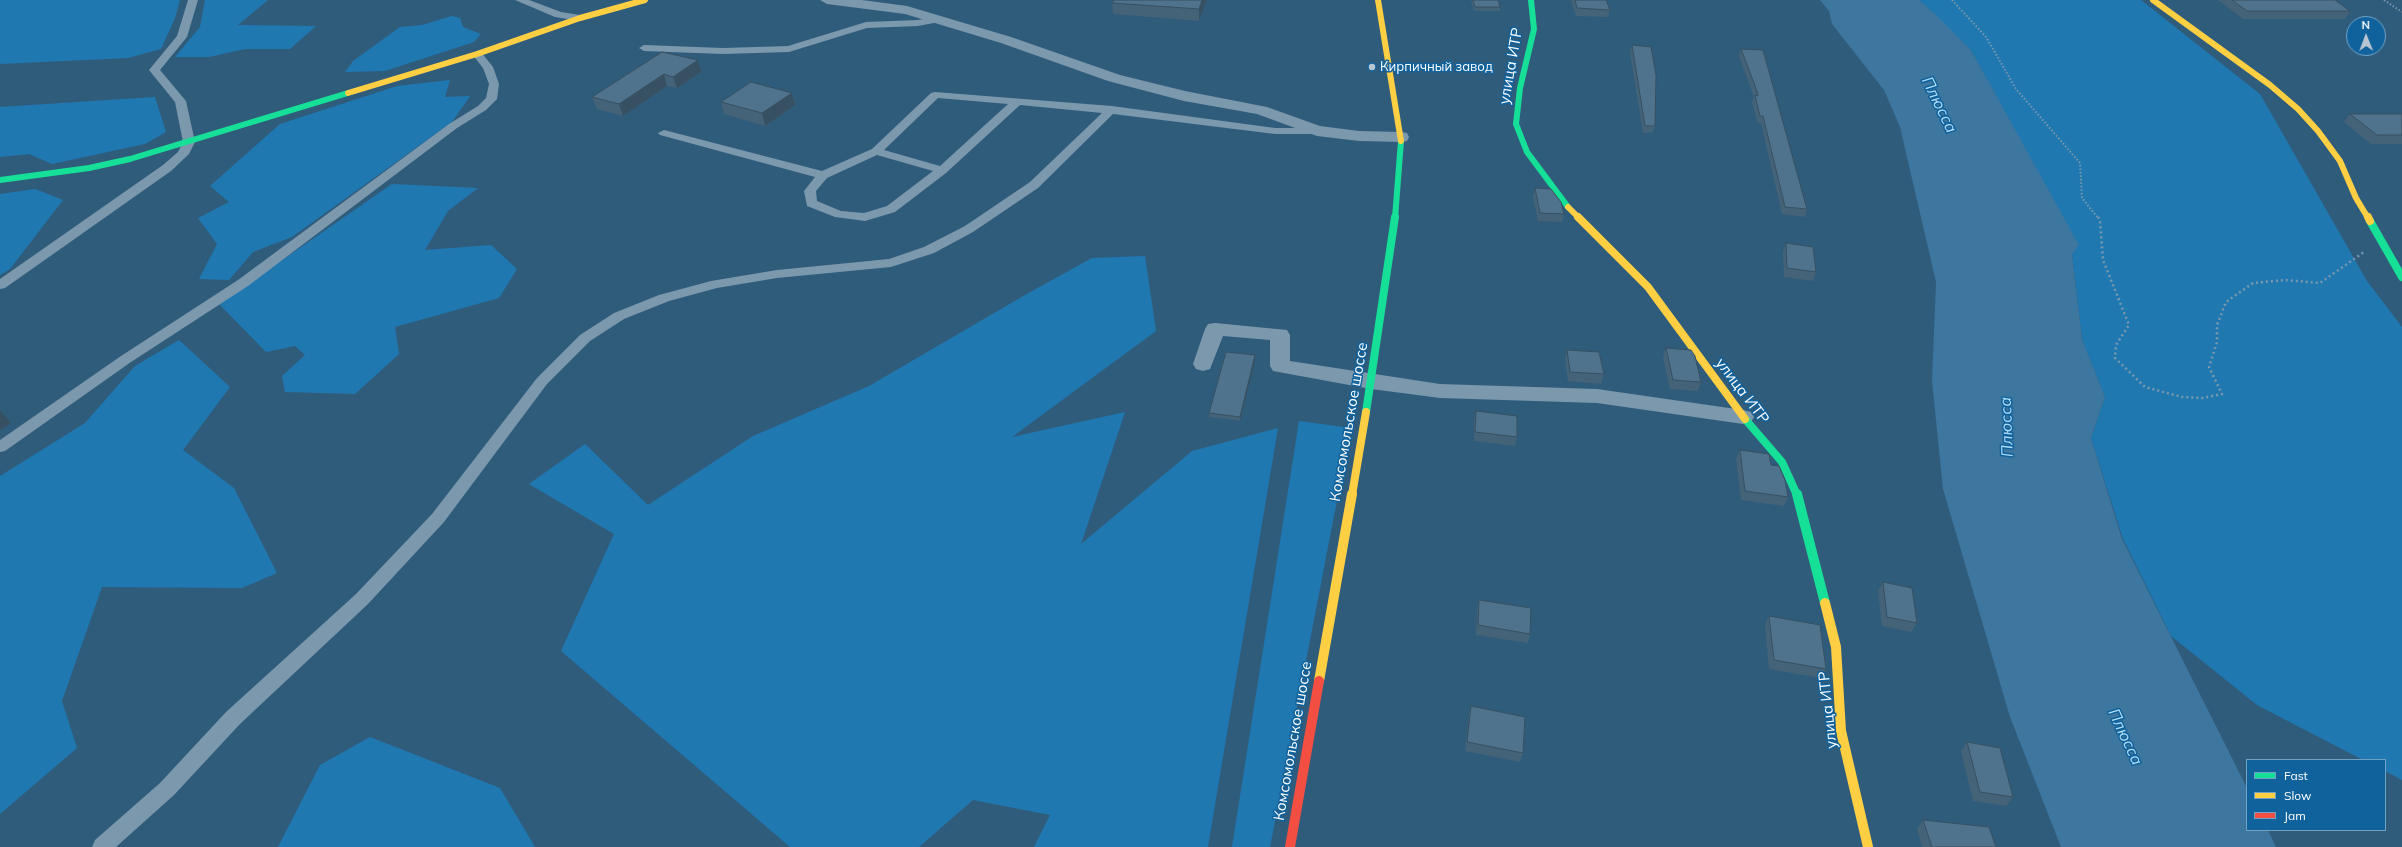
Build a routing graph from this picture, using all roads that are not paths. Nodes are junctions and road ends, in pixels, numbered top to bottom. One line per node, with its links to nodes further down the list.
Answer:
1 (193, 0): 17 (lane)
2 (520, 0): 8 (lane)
3 (645, 0): 8 (street)
4 (827, 0): 9 (street)
5 (1378, 0): 16 (street, Комсомольское шоссе)
6 (1531, 0): 26 (street, улица ИТР)
7 (2152, 0): 22 (street)
8 (580, 18): 11 (street)
9 (935, 20): 10 (lane); 14 (street)
10 (644, 48)
11 (477, 54): 17 (street); 27 (lane)
12 (1017, 101): 13 (lane); 18 (lane); 19 (lane)
13 (1112, 109): 14 (lane); 28 (lane)
14 (1317, 131): 16 (street)
15 (664, 133): 20 (lane)
16 (1401, 137): 25 (street, Комсомольское шоссе)
17 (189, 142): 21 (street); 23 (lane)
18 (876, 151): 19 (lane); 20 (lane)
19 (942, 170): 20 (lane)
20 (823, 175)
21 (0, 180)
22 (2402, 277)
23 (0, 285)
24 (1203, 364): 25 (street)
25 (1371, 382): 26 (street); 29 (street, Комсомольское шоссе)
26 (1743, 417): 30 (street, улица ИТР)
27 (0, 447)
28 (102, 847)
29 (1290, 847)
30 (1868, 847)

